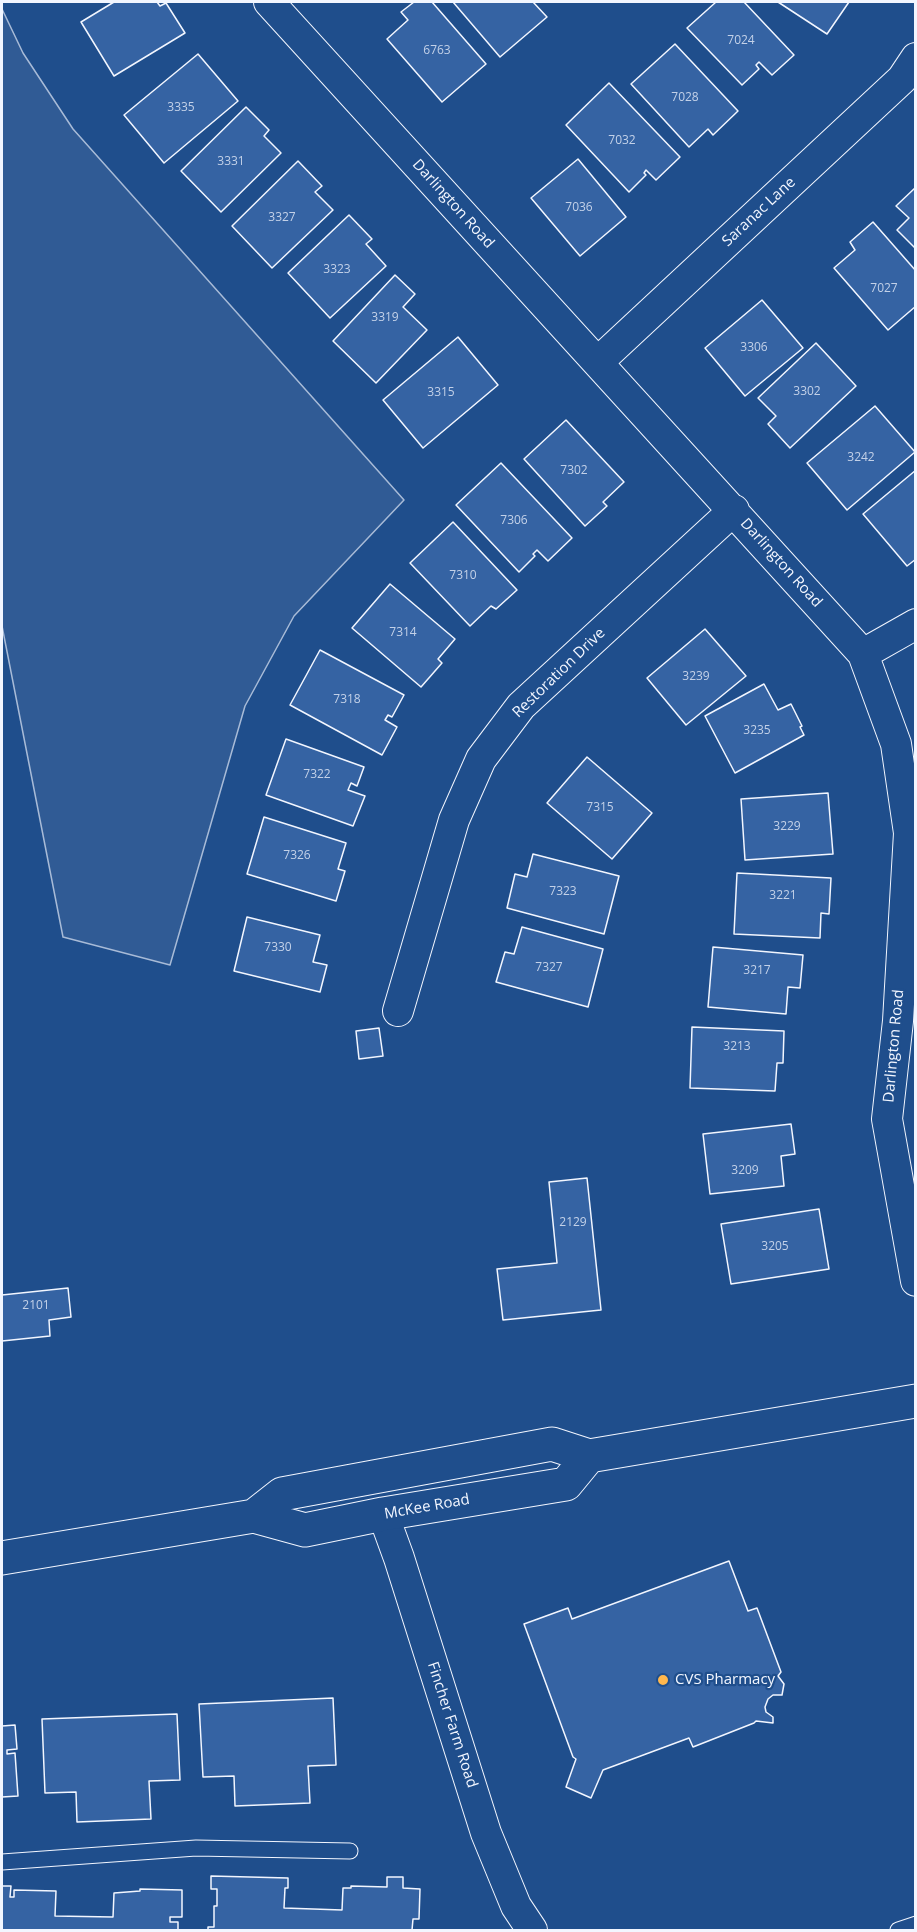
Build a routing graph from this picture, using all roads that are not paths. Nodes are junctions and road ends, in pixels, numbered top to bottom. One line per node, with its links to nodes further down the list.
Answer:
1 (272, 3): 3 (street, Darlington Road)
2 (915, 58): 3 (street, Saranac Lane)
3 (598, 362): 4 (street, Darlington Road)
4 (734, 510): 6 (street, Darlington Road); 7 (street, Restoration Drive)
5 (915, 624): 6 (street)
6 (863, 654): 8 (street, Darlington Road)
7 (398, 1011)
8 (907, 1021): 9 (street, Darlington Road)
9 (915, 1281)
10 (915, 1401): 11 (street, McKee Road)
11 (589, 1456): 12 (street, McKee Road); 13 (street, McKee Road)
12 (383, 1514): 13 (street, McKee Road); 18 (street, Fincher Farm Road)
13 (254, 1516): 14 (street, McKee Road)
14 (2, 1558)
15 (350, 1851): 16 (lane)
16 (2, 1862)
17 (915, 1924): 19 (lane)
18 (532, 1930)
19 (898, 1930)

